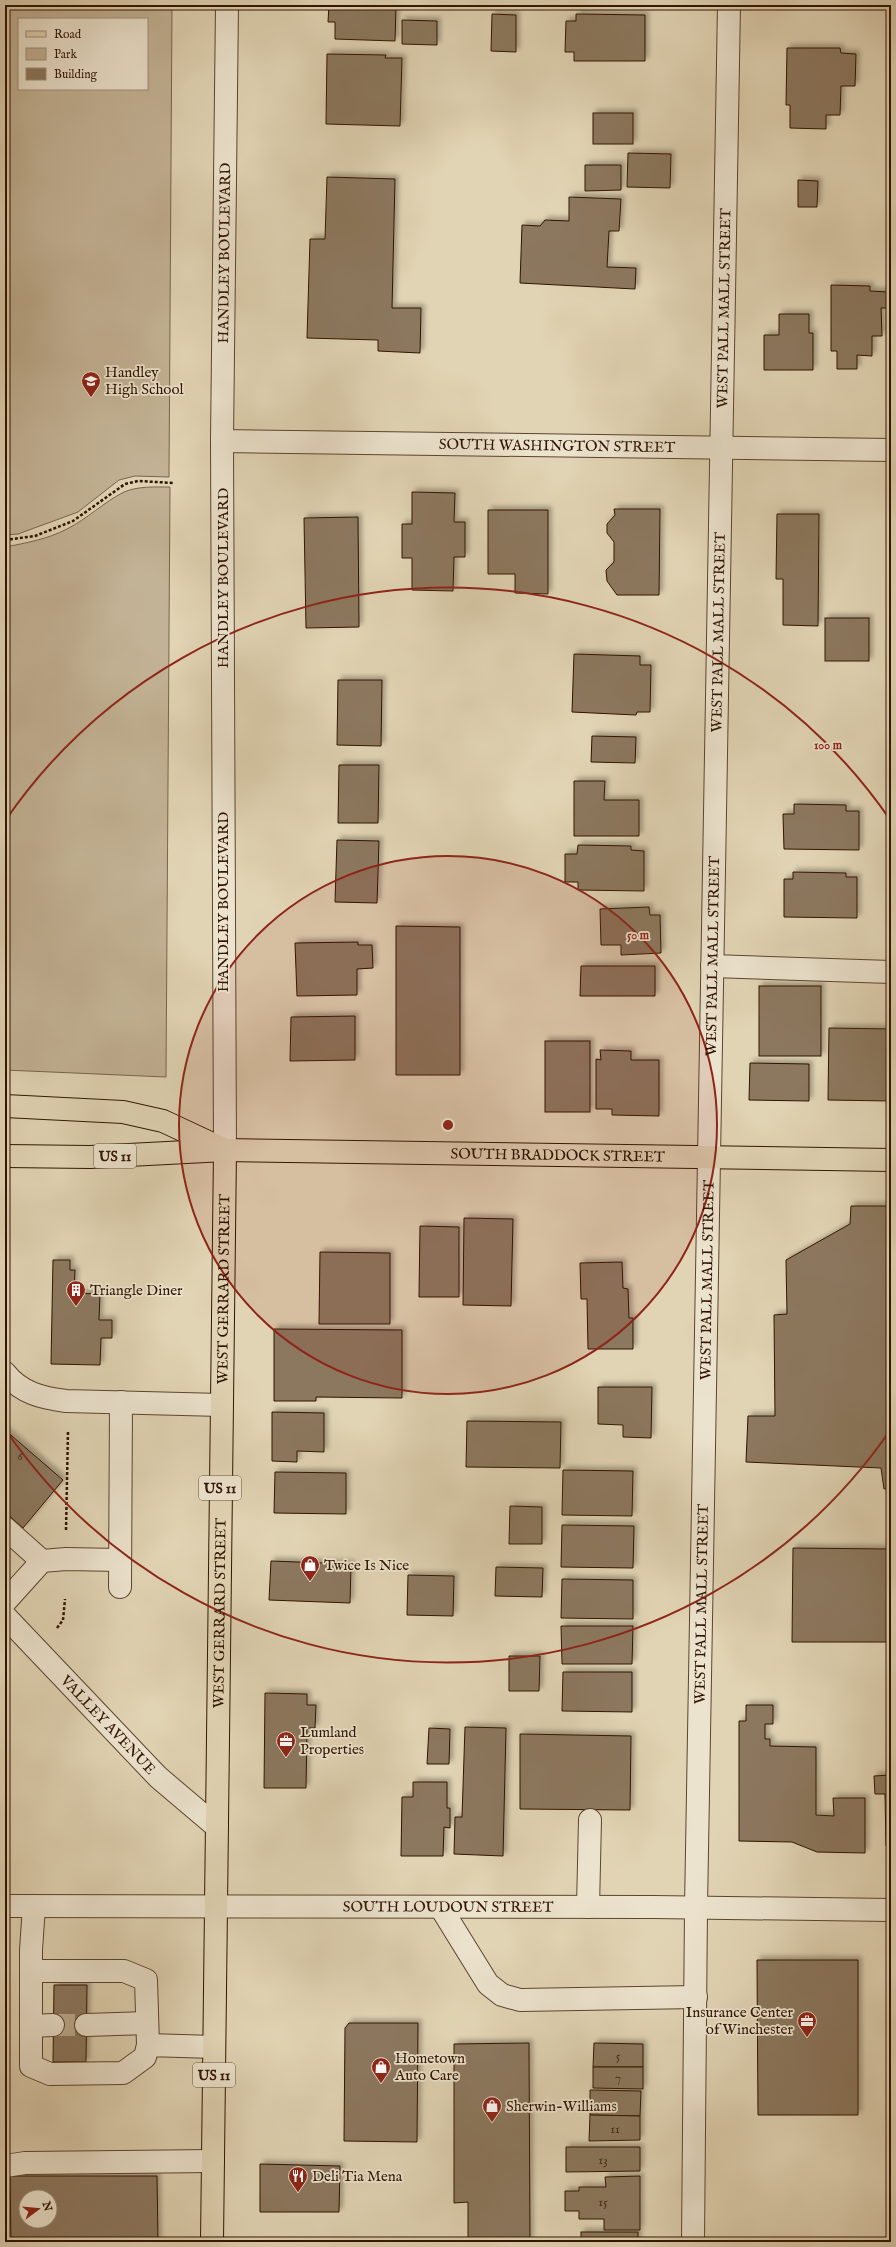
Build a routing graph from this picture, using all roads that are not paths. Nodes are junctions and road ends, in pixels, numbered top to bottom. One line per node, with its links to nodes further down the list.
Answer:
1 (227, 5): 3 (street, HANDLEY BOULEVARD)
2 (729, 5): 4 (street, WEST PALL MALL STREET)
3 (222, 441): 4 (street, SOUTH WASHINGTON STREET); 9 (street, HANDLEY BOULEVARD)
4 (721, 448): 5 (street, SOUTH WASHINGTON STREET); 6 (street, WEST PALL MALL STREET)
5 (891, 450)
6 (712, 966): 7 (street); 11 (street, WEST PALL MALL STREET)
7 (891, 972)
8 (5, 1106): 9 (main road, SOUTH BRADDOCK STREET)
9 (224, 1150): 10 (main road, SOUTH BRADDOCK STREET / US 11); 11 (main road, SOUTH BRADDOCK STREET); 15 (main road, WEST GERRARD STREET / US 11)
10 (5, 1156)
11 (709, 1158): 12 (main road, SOUTH BRADDOCK STREET); 29 (street, WEST PALL MALL STREET)
12 (891, 1160)
13 (5, 1373): 14 (street)
14 (121, 1402): 15 (street); 17 (street)
15 (221, 1405): 23 (main road, WEST GERRARD STREET / US 11)
16 (5, 1528): 18 (street)
17 (120, 1560): 18 (street); 19 (street)
18 (42, 1561): 20 (street)
19 (120, 1587)
20 (5, 1602)
21 (5, 1616): 23 (street, VALLEY AVENUE)
22 (590, 1820): 26 (street)
23 (217, 1827): 27 (main road, WEST GERRARD STREET / US 11)
24 (5, 1906): 25 (street, SOUTH LOUDOUN STREET)
25 (34, 1906): 27 (street, SOUTH LOUDOUN STREET); 31 (street)
26 (588, 1907): 28 (street, SOUTH LOUDOUN STREET); 29 (street, SOUTH LOUDOUN STREET)
27 (216, 1908): 28 (street, SOUTH LOUDOUN STREET); 38 (main road, US 11)
28 (440, 1908): 32 (street)
29 (696, 1908): 30 (street, SOUTH LOUDOUN STREET); 32 (street, WEST PALL MALL STREET)
30 (891, 1910)
31 (31, 1971): 33 (street); 36 (street)
32 (696, 1997): 42 (street, WEST PALL MALL STREET)
33 (147, 2023): 35 (street); 37 (street)
34 (53, 2025): 36 (street)
35 (86, 2025)
36 (31, 2026): 37 (street)
37 (148, 2045): 38 (street)
38 (214, 2047): 39 (main road, US 11)
39 (213, 2160): 40 (street); 41 (main road, US 11)
40 (5, 2166)
41 (212, 2242)
42 (693, 2242)

